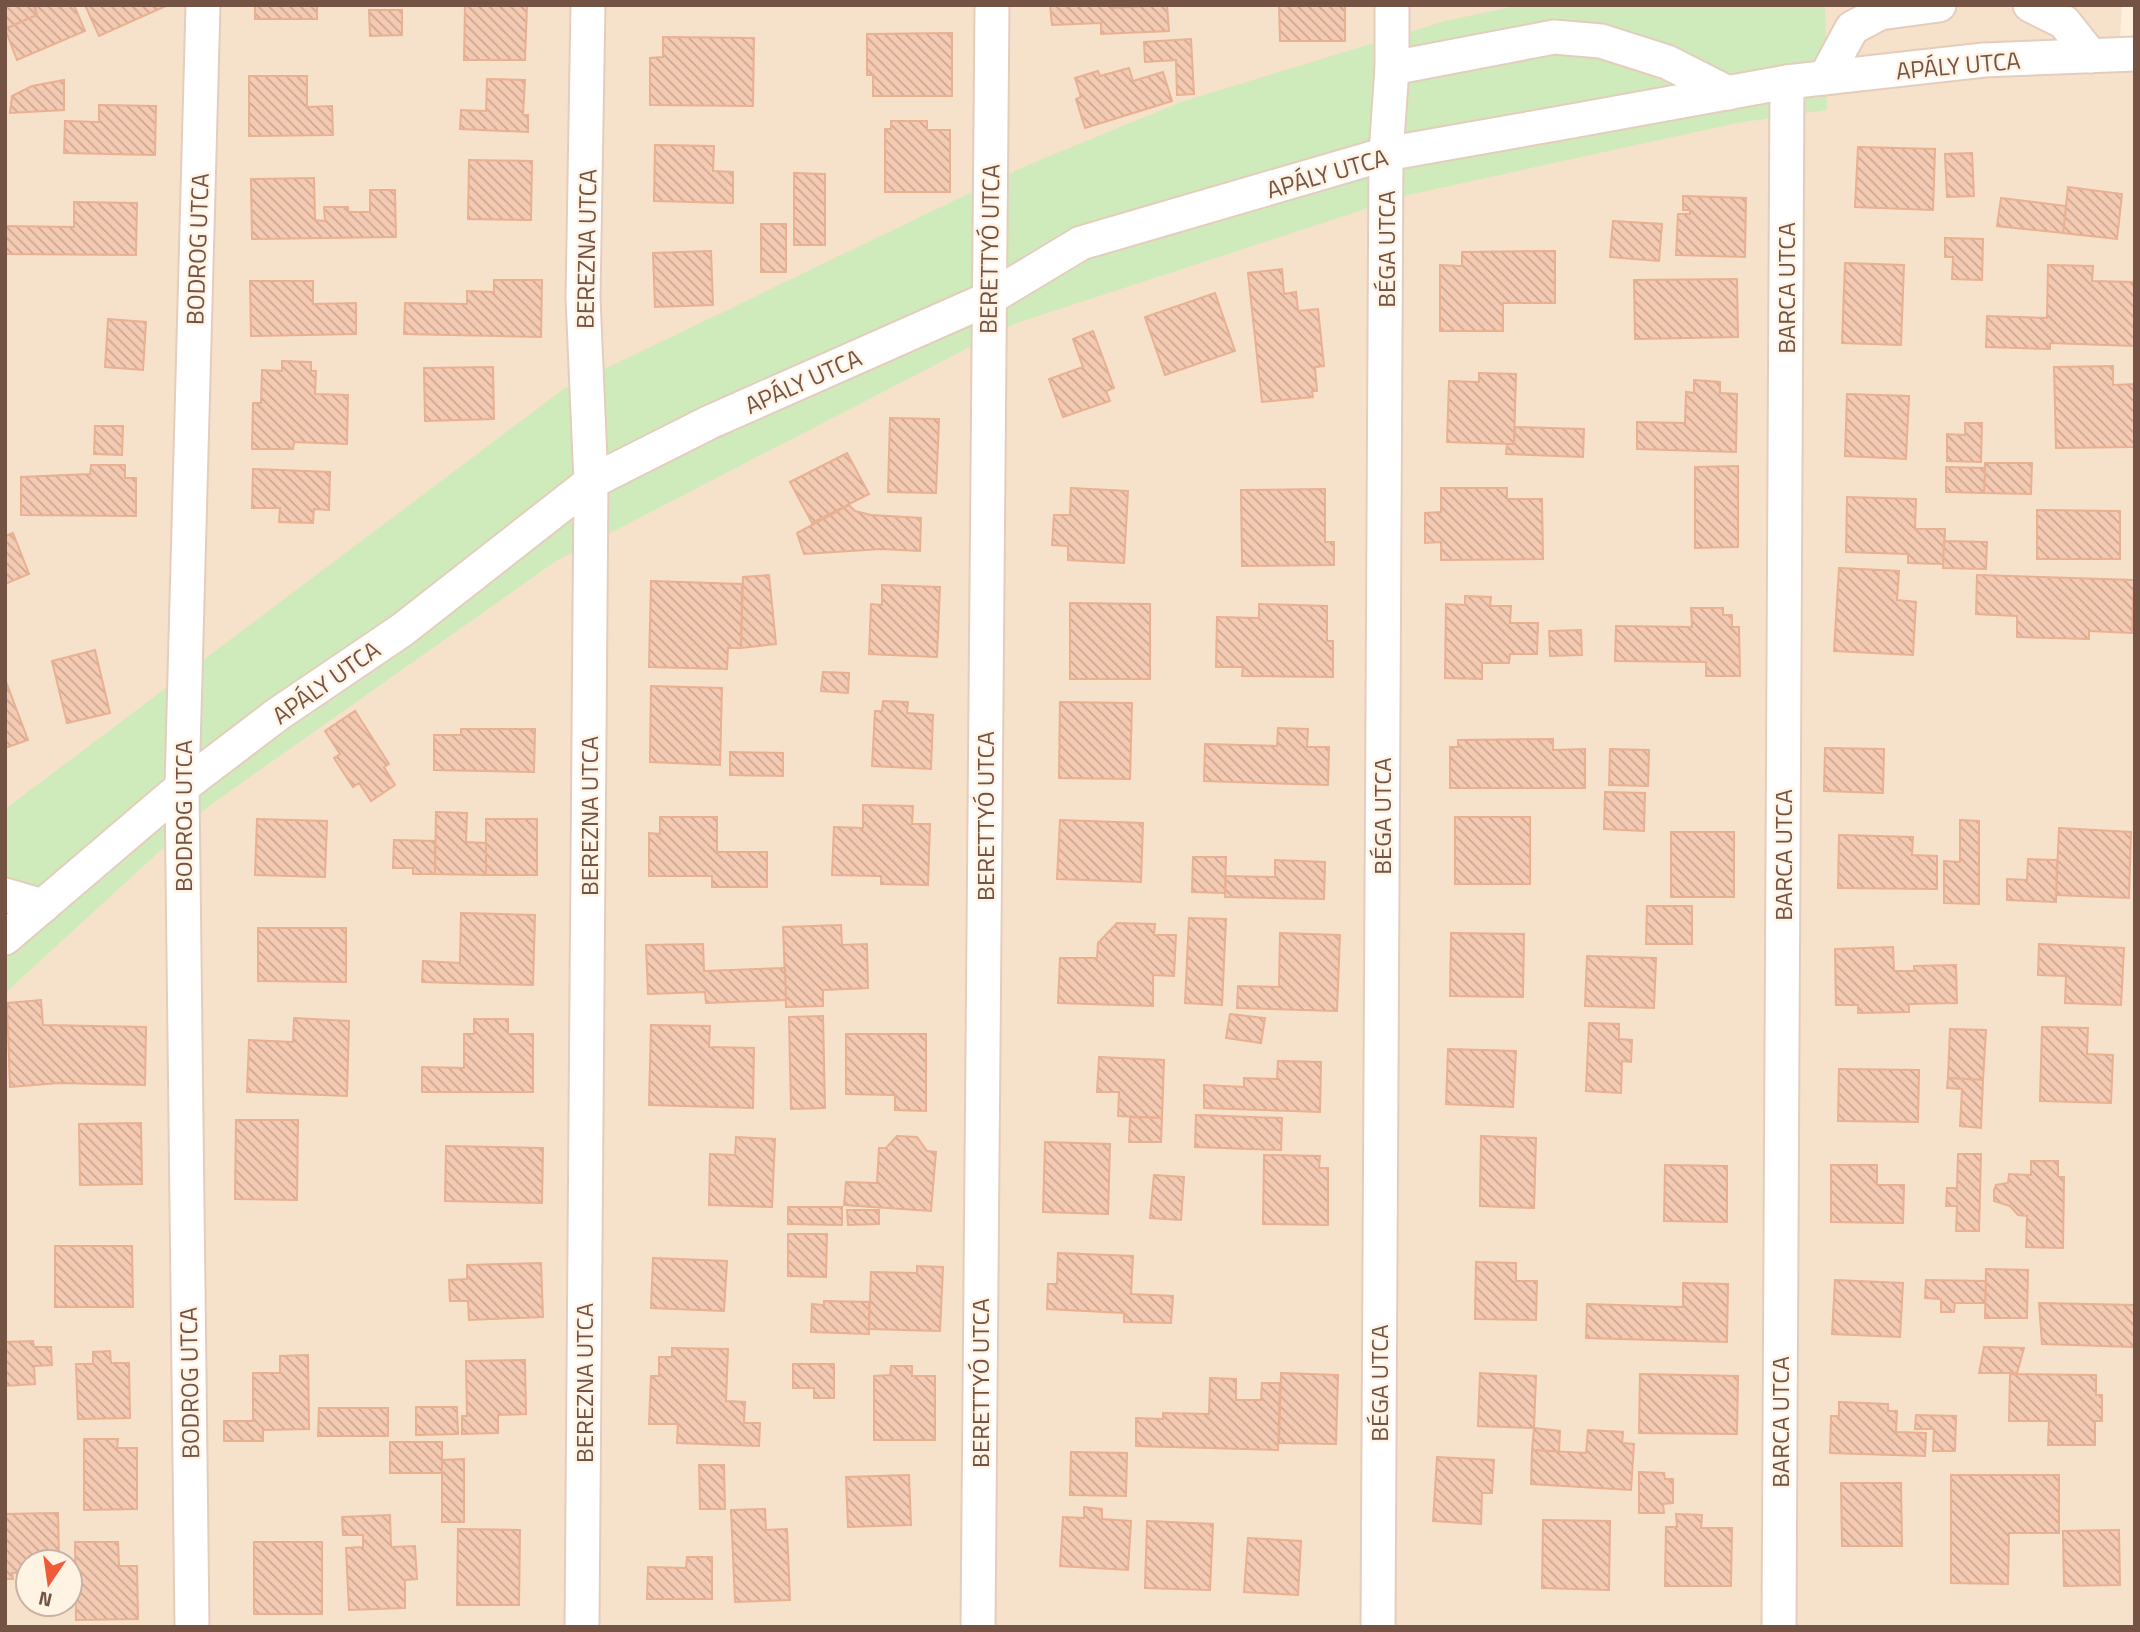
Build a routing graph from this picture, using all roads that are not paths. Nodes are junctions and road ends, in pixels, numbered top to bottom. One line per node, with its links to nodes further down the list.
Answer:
1 (204, 5): 16 (street, BODROG UTCA)
2 (588, 5): 15 (street, BEREZNA UTCA)
3 (992, 5): 14 (street, BERETTYÓ UTCA)
4 (1392, 5): 9 (street, BÉGA UTCA)
5 (1939, 5): 10 (street)
6 (2030, 5): 8 (street)
7 (2135, 54): 8 (street, APÁLY UTCA)
8 (2091, 56): 10 (street, APÁLY UTCA)
9 (1392, 68): 12 (street); 13 (street, BÉGA UTCA)
10 (1825, 78): 11 (street, APÁLY UTCA)
11 (1787, 82): 12 (street, APÁLY UTCA); 24 (street, BARCA UTCA)
12 (1728, 93): 13 (street, APÁLY UTCA)
13 (1386, 155): 14 (street, APÁLY UTCA); 23 (street, BÉGA UTCA)
14 (989, 299): 15 (street, APÁLY UTCA); 22 (street, BERETTYÓ UTCA)
15 (591, 482): 16 (street, APÁLY UTCA); 21 (street, BEREZNA UTCA)
16 (182, 787): 18 (street, APÁLY UTCA); 20 (street, BODROG UTCA)
17 (5, 895): 18 (street)
18 (43, 906): 19 (street, APÁLY UTCA)
19 (5, 937)
20 (191, 1627)
21 (582, 1627)
22 (978, 1627)
23 (1378, 1627)
24 (1779, 1627)

